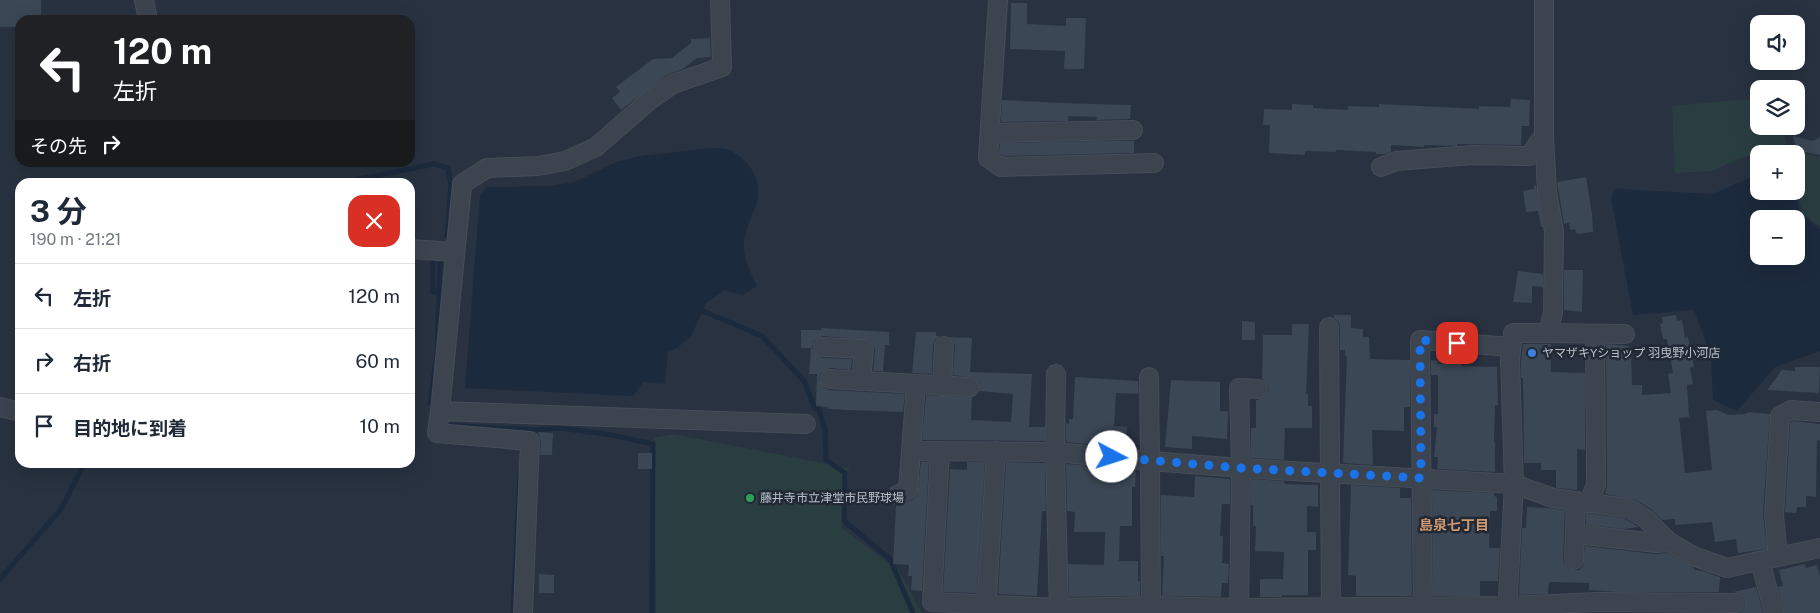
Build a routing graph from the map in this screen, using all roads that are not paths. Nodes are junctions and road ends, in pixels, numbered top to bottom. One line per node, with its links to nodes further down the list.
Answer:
1 (144, 0): 5 (street)
2 (720, 0): 12 (street)
3 (998, 0): 7 (street)
4 (1544, 0): 8 (street)
5 (147, 15)
6 (1133, 130): 7 (street)
7 (990, 133): 9 (street)
8 (1544, 135): 10 (street); 14 (street)
9 (1154, 163)
10 (1381, 167)
11 (415, 249): 12 (street)
12 (455, 252): 30 (street)
13 (1328, 326): 39 (street)
14 (1548, 333): 15 (street); 19 (street)
15 (1595, 334): 16 (street); 43 (street)
16 (1625, 334)
17 (944, 346): 25 (street)
18 (824, 347): 23 (street)
19 (1512, 347): 40 (street); 41 (street)
20 (1056, 374): 36 (street)
21 (1149, 378): 37 (street)
22 (830, 379): 23 (street)
23 (861, 381): 24 (street)
24 (916, 384): 25 (street); 33 (street)
25 (942, 386): 26 (street)
26 (970, 387)
27 (1258, 389): 38 (street)
28 (0, 407): 29 (street)
29 (15, 411)
30 (440, 411): 32 (street); 59 (street)
31 (1820, 412): 47 (street)
32 (806, 424)
33 (911, 451): 34 (street); 42 (street)
34 (940, 451): 35 (street); 52 (street)
35 (996, 451): 36 (street); 52 (street)
36 (1055, 452): 37 (street); 55 (street)
37 (1150, 461): 38 (street); 53 (street)
38 (1241, 468): 39 (street); 56 (street)
39 (1329, 473): 40 (street); 57 (street)
40 (1421, 478): 41 (street); 58 (street)
41 (1514, 484): 43 (street); 54 (street)
42 (897, 495)
43 (1583, 502): 44 (street); 45 (street)
44 (1575, 534): 45 (street); 48 (street)
45 (1669, 542): 49 (street)
46 (1819, 551): 47 (street)
47 (1778, 557): 49 (street)
48 (1574, 560)
49 (1760, 561): 60 (street)
50 (1737, 603): 51 (street)
51 (1597, 608): 54 (street)
52 (986, 609): 55 (street)
53 (1151, 609): 55 (street); 56 (street)
54 (1508, 609): 58 (street)
55 (1059, 610)
56 (1239, 610): 57 (street)
57 (1330, 610): 58 (street)
58 (1423, 610)
59 (522, 613)
60 (1774, 613)

